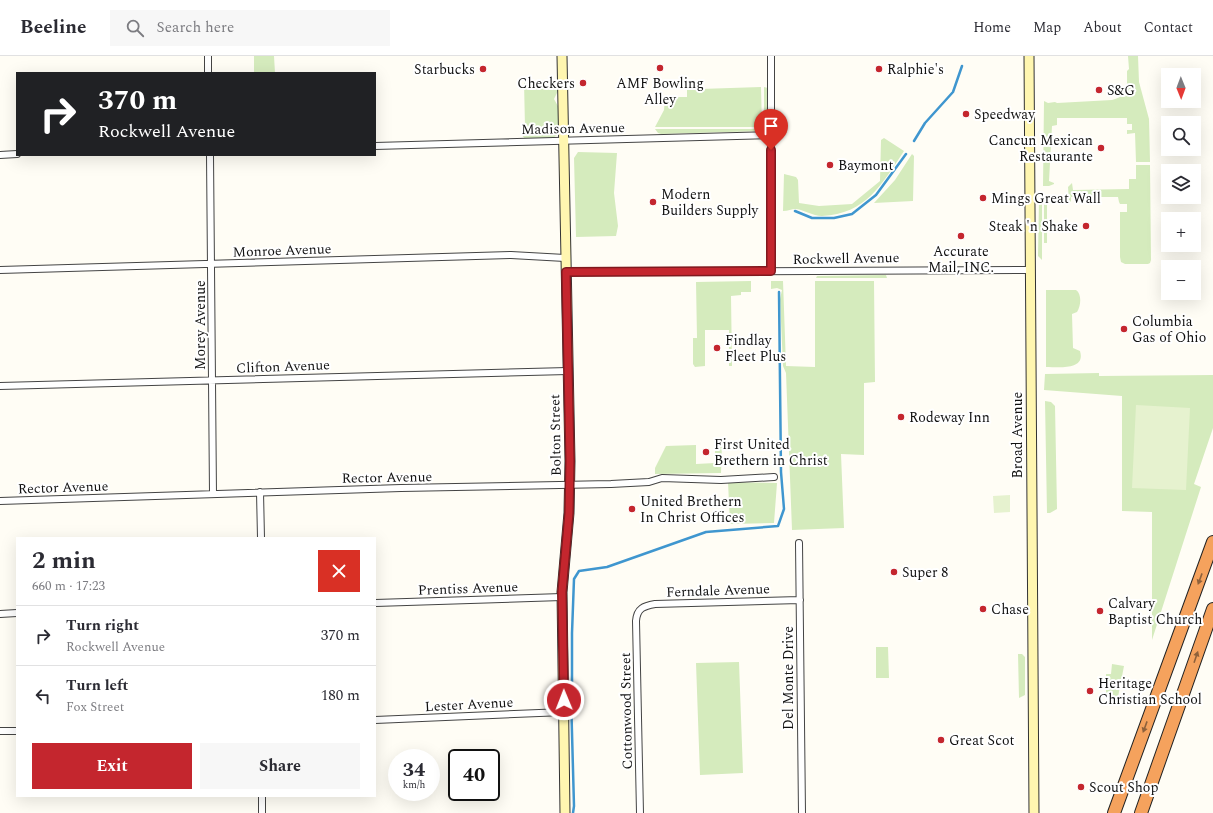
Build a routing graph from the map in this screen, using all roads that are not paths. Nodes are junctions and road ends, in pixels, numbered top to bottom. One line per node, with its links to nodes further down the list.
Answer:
1 (208, 56): 5 (street)
2 (562, 56): 7 (street, Bolton Street)
3 (771, 56): 6 (street)
4 (1028, 56): 15 (street, Broad Avenue)
5 (208, 72)
6 (771, 135): 7 (street, Madison Avenue); 16 (street)
7 (563, 141): 8 (street, Madison Avenue); 12 (street, Bolton Street)
8 (376, 146)
9 (0, 154): 10 (street)
10 (16, 154)
11 (210, 156): 13 (street, Morey Avenue)
12 (565, 258): 13 (street, Monroe Avenue); 17 (street, Bolton Street)
13 (211, 264): 14 (street, Monroe Avenue); 19 (street, Morey Avenue)
14 (0, 270)
15 (1030, 270): 16 (street, Rockwell Avenue); 45 (street, Broad Avenue)
16 (771, 271): 17 (street, Rockwell Avenue)
17 (566, 272): 18 (street, Bolton Street)
18 (568, 371): 19 (street, Clifton Avenue); 22 (street, Bolton Street)
19 (212, 380): 20 (street, Clifton Avenue); 24 (street, Morey Avenue)
20 (0, 386)
21 (774, 477): 22 (street, Rector Avenue)
22 (569, 485): 23 (street, Rector Avenue); 29 (street, Bolton Street)
23 (260, 492): 24 (street, Rector Avenue); 26 (street)
24 (213, 494): 25 (street, Rector Avenue)
25 (0, 501)
26 (260, 537)
27 (1213, 542): 46 (highway, one-way to 46)
28 (799, 543): 30 (street, Del Monte Drive)
29 (562, 598): 31 (street, Prentiss Avenue); 36 (street, Bolton Street)
30 (800, 600): 33 (street, Ferndale Avenue); 44 (street, Del Monte Drive)
31 (376, 603)
32 (1213, 609): 47 (highway, one-way to 32)
33 (639, 610): 43 (street, Cottonwood Street)
34 (16, 613): 35 (street)
35 (0, 614)
36 (564, 712): 37 (street, Lester Avenue); 42 (street, Bolton Street)
37 (376, 720)
38 (0, 731): 39 (street)
39 (16, 731)
40 (262, 797): 41 (street)
41 (262, 813)
42 (565, 813)
43 (640, 813)
44 (802, 813)
45 (1034, 813)
46 (1114, 813)
47 (1141, 813)

